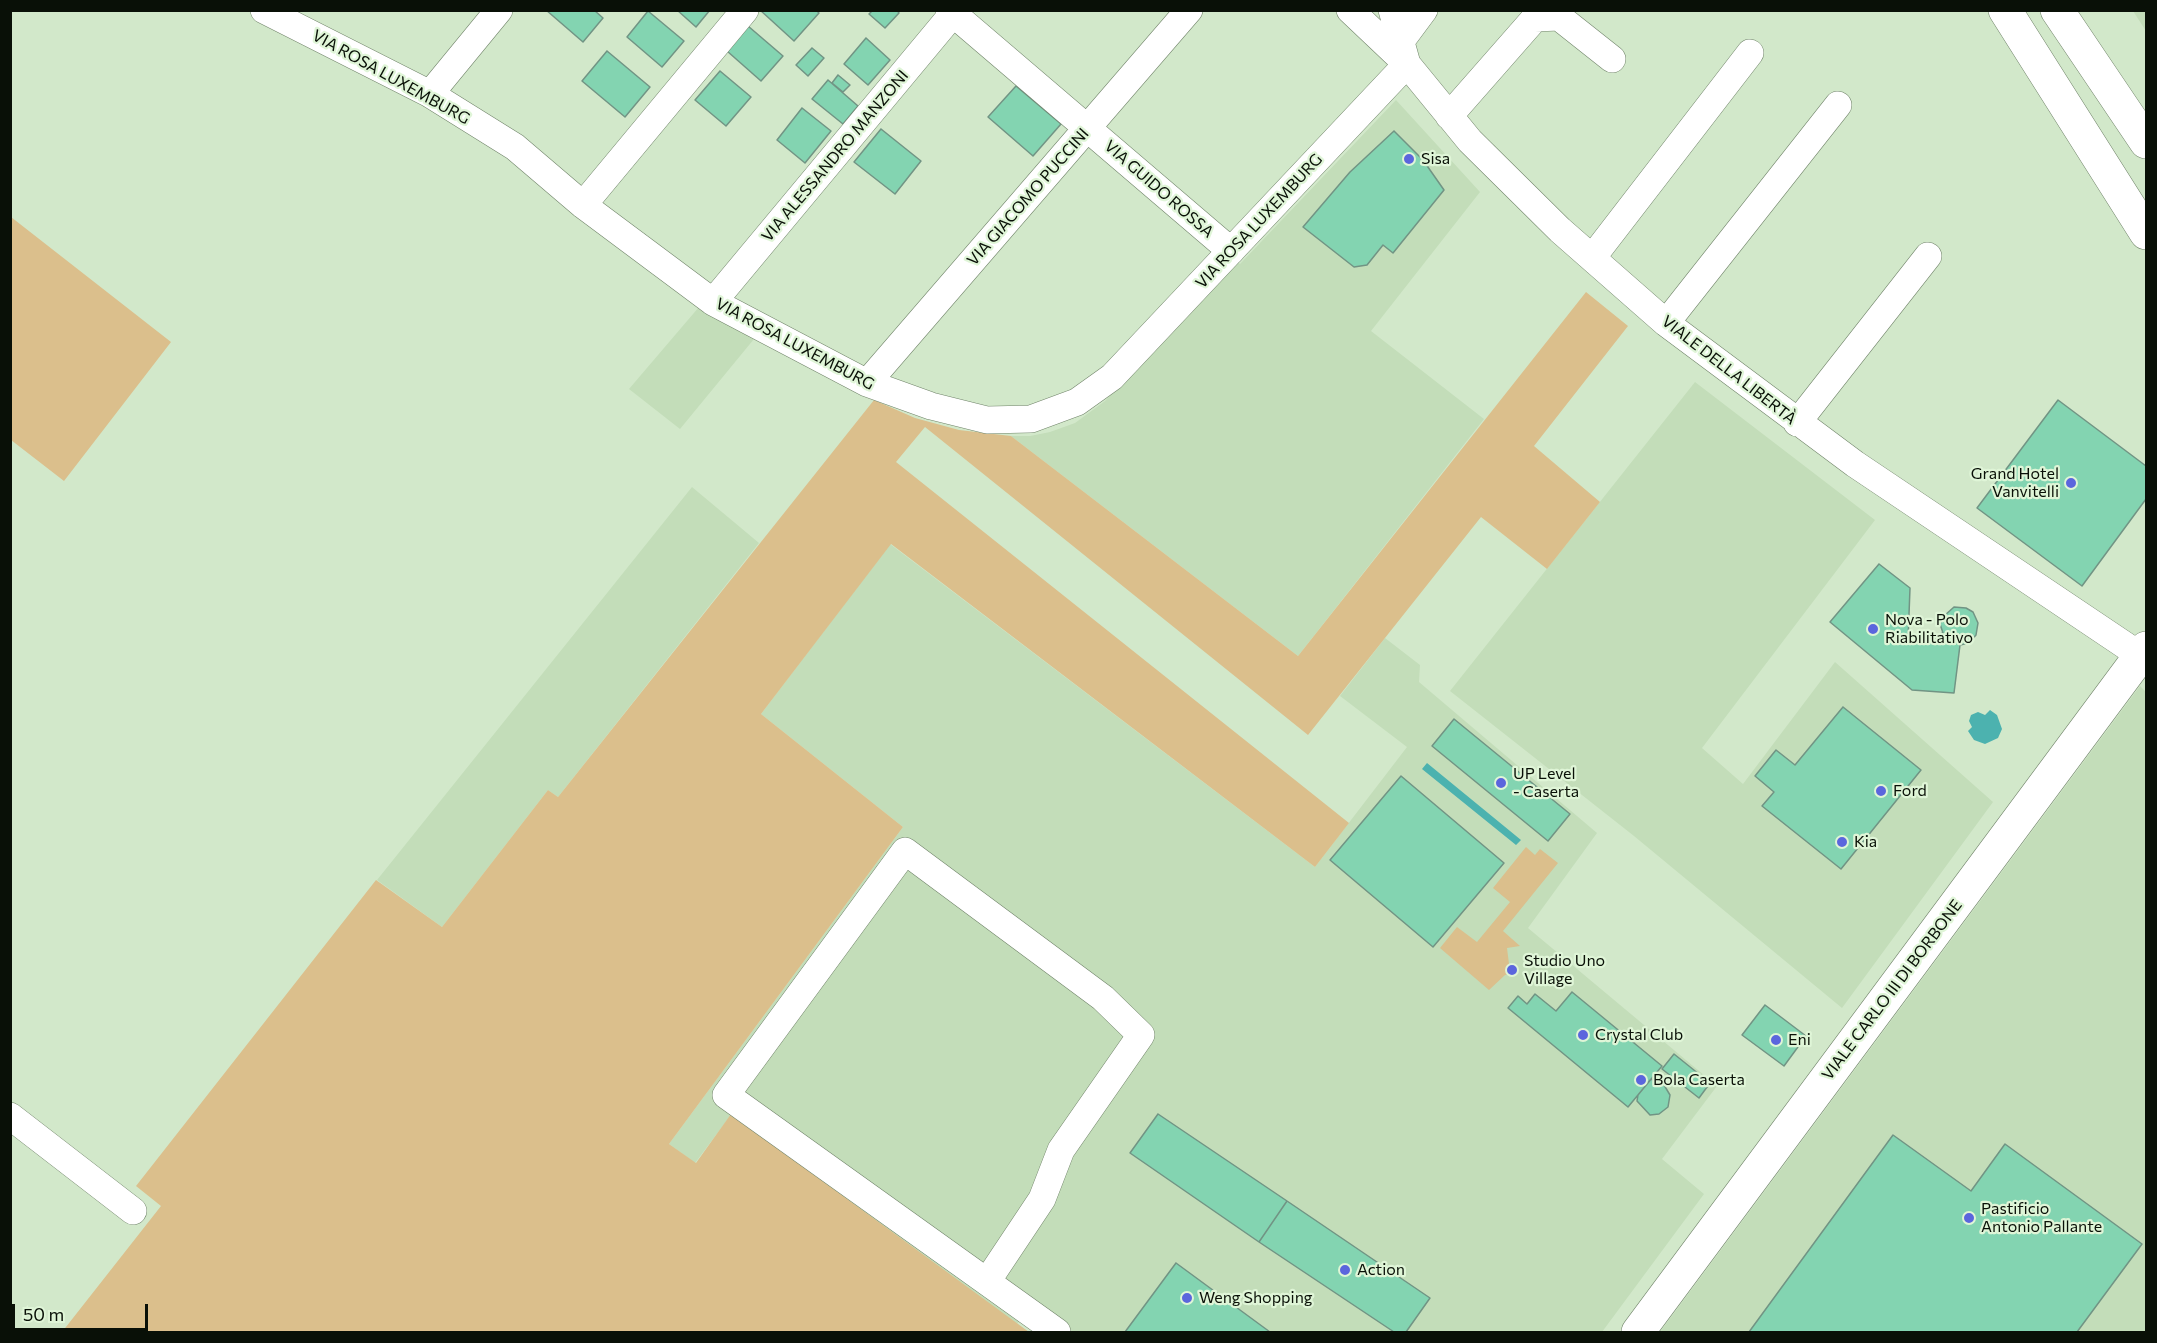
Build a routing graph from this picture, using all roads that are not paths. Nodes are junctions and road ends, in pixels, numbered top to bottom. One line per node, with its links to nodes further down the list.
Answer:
1 (264, 10): 15 (street, VIA ROSA LUXEMBURG)
2 (499, 10): 15 (street)
3 (745, 10): 21 (street)
4 (1189, 10): 18 (street, VIA GIACOMO PUCCINI)
5 (1350, 10): 12 (street)
6 (1392, 10): 12 (street, VIALE DELLA LIBERTÀ)
7 (1424, 10): 12 (street, VIA ROSA LUXEMBURG)
8 (2005, 10): 22 (main road)
9 (2019, 10): 20 (main road)
10 (2058, 10): 19 (main road)
11 (953, 12): 18 (street, VIA GUIDO ROSSA); 26 (street, VIA ALESSANDRO MANZONI)
12 (1404, 53): 17 (street, VIALE DELLA LIBERTÀ); 23 (street, VIA ROSA LUXEMBURG)
13 (1750, 53): 25 (street)
14 (1612, 59): 17 (street)
15 (430, 94): 21 (street, VIA ROSA LUXEMBURG)
16 (1838, 105): 27 (street)
17 (1449, 116): 25 (street, VIALE DELLA LIBERTÀ)
18 (1088, 129): 23 (street, VIA GUIDO ROSSA); 28 (street, VIA GIACOMO PUCCINI)
19 (2146, 142)
20 (2146, 196)
21 (584, 204): 26 (street, VIA ROSA LUXEMBURG)
22 (2146, 232)
23 (1231, 251): 28 (street, VIA ROSA LUXEMBURG)
24 (1928, 256): 29 (street)
25 (1592, 258): 27 (street, VIALE DELLA LIBERTÀ)
26 (713, 302): 28 (street, VIA ROSA LUXEMBURG)
27 (1666, 323): 29 (street, VIALE DELLA LIBERTÀ)
28 (867, 383)
29 (1797, 423): 30 (street, VIALE DELLA LIBERTÀ)
30 (2144, 652): 35 (main road, VIALE CARLO III DI BORBONE)
31 (10, 1116): 32 (street)
32 (133, 1211)
33 (988, 1280): 33 (street); 34 (street)
34 (1057, 1332)
35 (1638, 1332)

